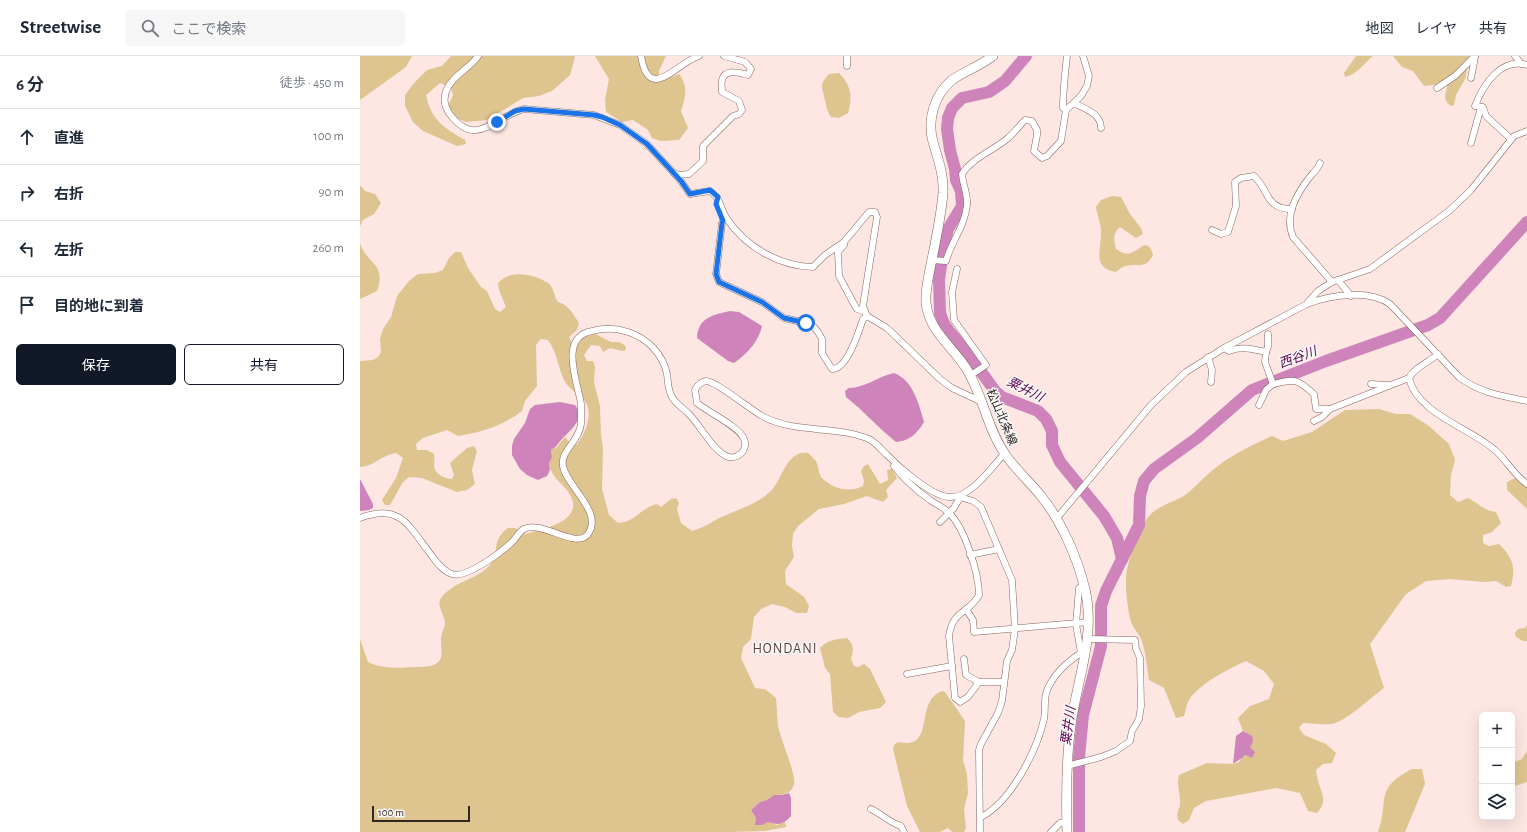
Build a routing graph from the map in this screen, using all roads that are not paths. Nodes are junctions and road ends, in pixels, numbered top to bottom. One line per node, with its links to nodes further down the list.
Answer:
1 (478, 56): 23 (street)
2 (641, 56): 3 (street)
3 (699, 56)
4 (724, 56): 23 (street)
5 (847, 56): 12 (street)
6 (993, 56): 30 (main road, 松山北条線)
7 (1067, 56): 17 (street)
8 (1083, 56): 15 (street)
9 (1475, 56): 13 (street); 14 (street)
10 (1515, 56): 11 (street)
11 (1524, 65): 16 (street)
12 (847, 66)
13 (1471, 78)
14 (1437, 88)
15 (1074, 103): 17 (street); 18 (street)
16 (1481, 107): 20 (street); 21 (street)
17 (1066, 110): 30 (street)
18 (1101, 128)
19 (1527, 131): 20 (street)
20 (1511, 139): 32 (street)
21 (1471, 143)
22 (1320, 163): 25 (street)
23 (670, 169): 24 (street)
24 (718, 197): 26 (street); 28 (street)
25 (1292, 209): 27 (street); 32 (street)
26 (723, 221): 28 (street); 35 (street)
27 (1212, 230)
28 (739, 234): 29 (street)
29 (844, 242): 35 (street); 35 (street)
30 (938, 260): 41 (main road, 松山北条線)
31 (957, 269): 41 (street)
32 (1335, 281): 33 (street); 34 (street)
33 (1351, 296): 34 (street); 39 (street)
34 (1307, 304): 37 (street)
35 (866, 314): 48 (street)
36 (1268, 334): 38 (street)
37 (1224, 348): 38 (street); 40 (street)
38 (1266, 352): 44 (street)
39 (1438, 354): 42 (street); 47 (street)
40 (1208, 357): 43 (street); 60 (street)
41 (974, 374): 48 (main road, 松山北条線)
42 (1409, 378): 46 (street); 55 (street)
43 (1211, 382)
44 (1272, 382): 49 (street); 50 (street)
45 (1371, 384): 46 (street)
46 (1389, 385): 50 (street)
47 (1527, 401)
48 (984, 403): 52 (main road, 松山北条線)
49 (1259, 405)
50 (1330, 409): 51 (street)
51 (1314, 422)
52 (1004, 454): 57 (street); 60 (main road, 松山北条線)
53 (892, 461): 54 (street); 56 (street); 59 (street)
54 (917, 480): 56 (street); 57 (street)
55 (1527, 484)
56 (913, 487): 58 (street)
57 (960, 497): 58 (street); 62 (street)
58 (950, 513): 61 (street); 63 (street)
59 (360, 518)
60 (1057, 518): 64 (main road, 松山北条線)
61 (940, 522)
62 (998, 549): 63 (street); 68 (street)
63 (970, 555): 65 (street)
64 (1085, 587): 66 (main road, 松山北条線); 67 (street)
65 (966, 609): 68 (street); 72 (street)
66 (1089, 622): 67 (street); 69 (main road, 松山北条線)
67 (1076, 624): 68 (street); 70 (street)
68 (1015, 629): 75 (street)
69 (1091, 639): 70 (main road, 松山北条線); 76 (street)
70 (1084, 654): 76 (main road, 松山北条線); 78 (street)
71 (964, 659): 74 (street)
72 (952, 666): 73 (street); 74 (street)
73 (907, 674)
74 (979, 682): 75 (street)
75 (1003, 682): 78 (street)
76 (1070, 766): 79 (main road, 松山北条線)
77 (871, 809): 80 (street)
78 (981, 817): 81 (street)
79 (1067, 822): 82 (street); 83 (main road, 松山北条線)
80 (904, 832)
81 (980, 832)
82 (1051, 832)
83 (1067, 832)

